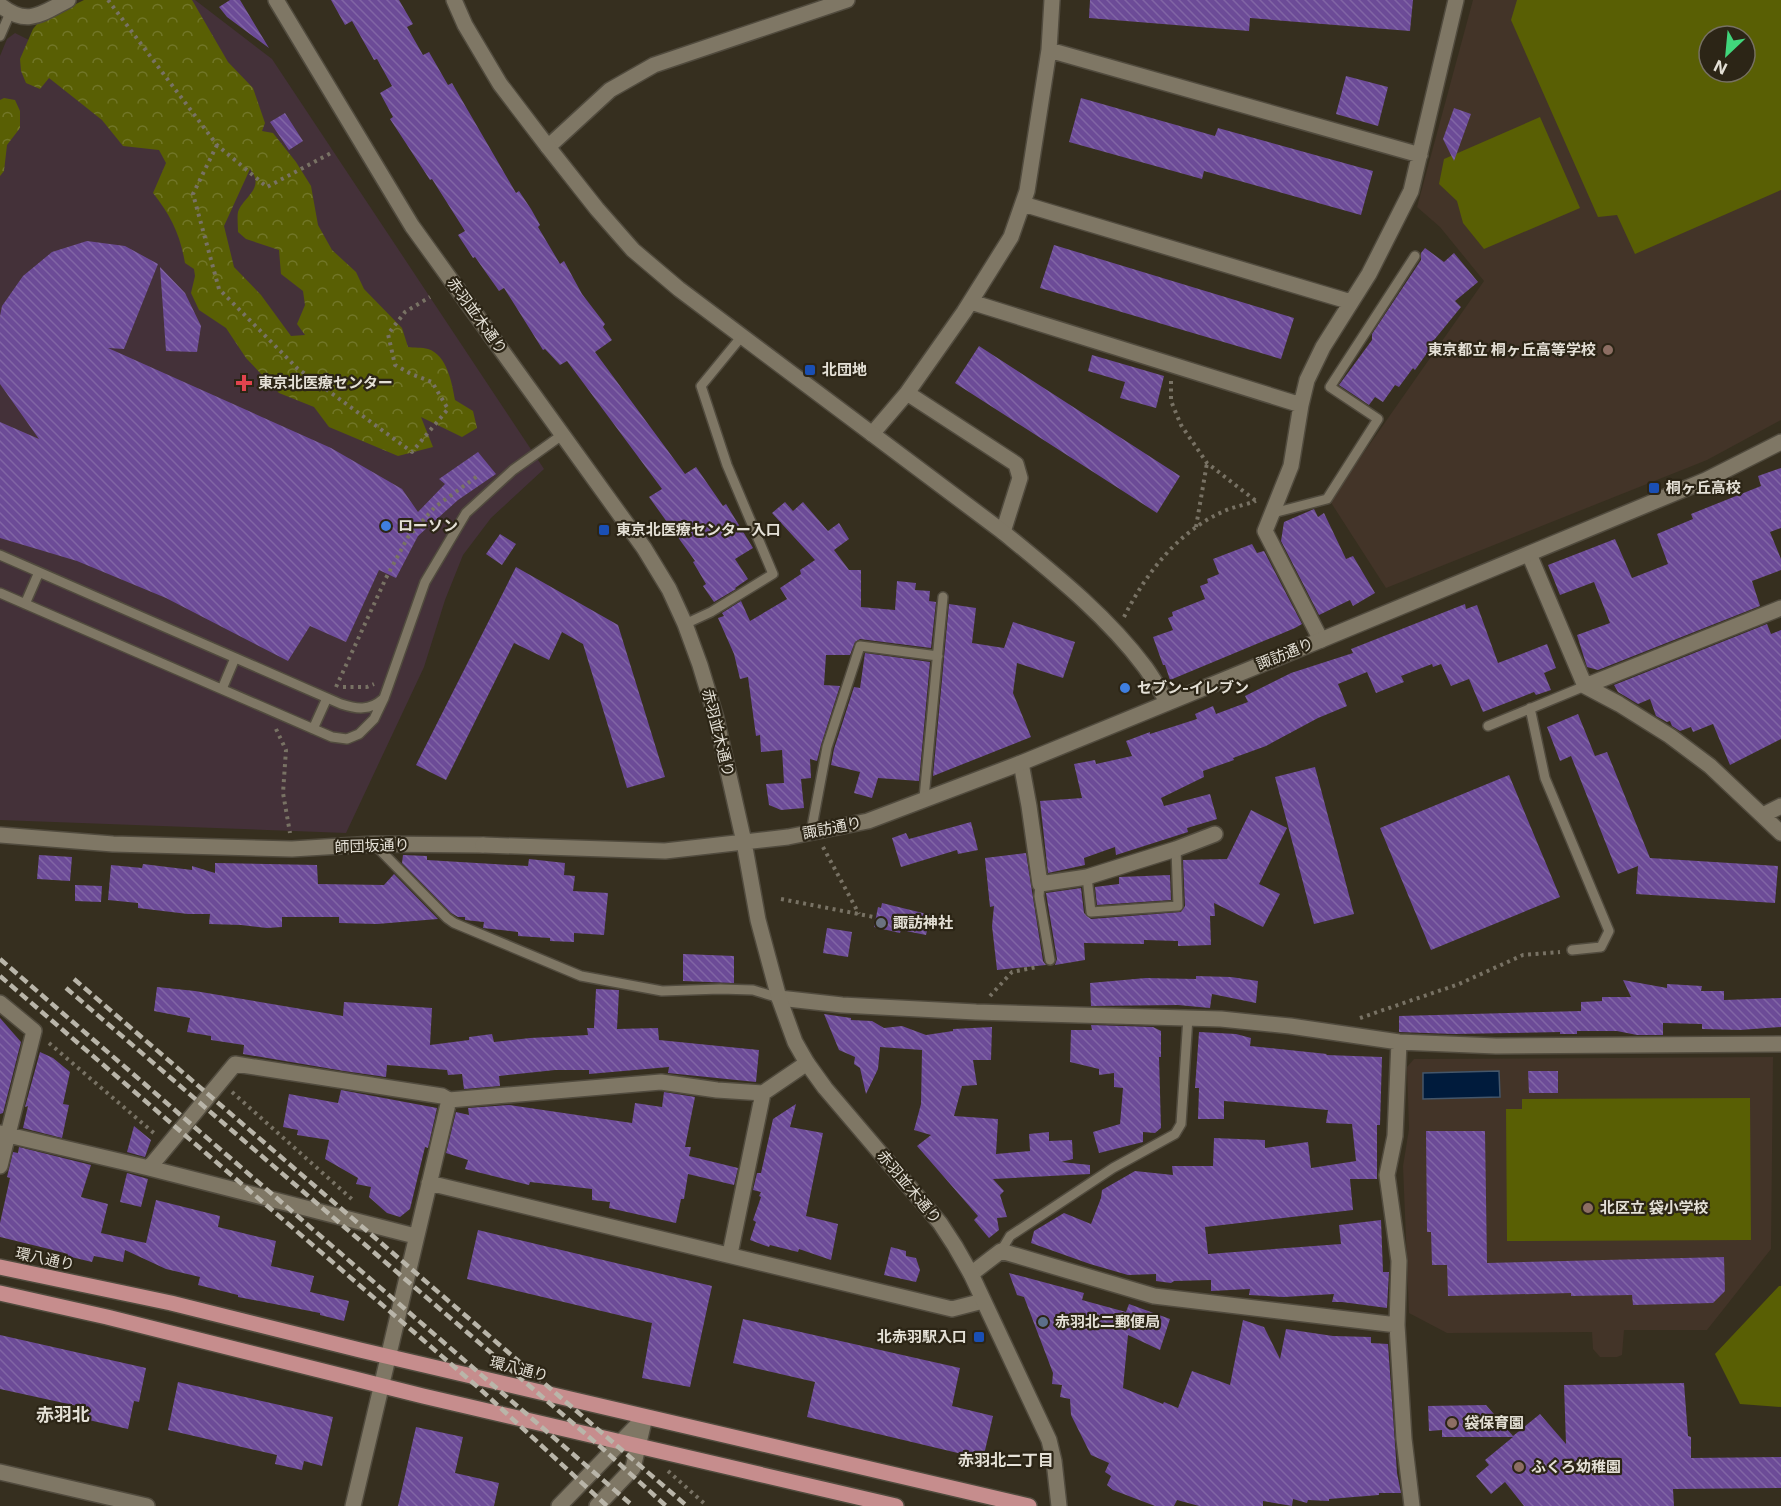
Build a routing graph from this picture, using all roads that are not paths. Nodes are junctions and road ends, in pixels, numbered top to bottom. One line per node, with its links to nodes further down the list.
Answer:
1 (68, 0): 7 (street)
2 (276, 0): 20 (street, 赤羽並木通り)
3 (454, 0): 10 (street)
4 (847, 0): 10 (street)
5 (1052, 0): 9 (street)
6 (1456, 0): 11 (street)
7 (5, 9): 8 (lane)
8 (0, 36)
9 (1049, 50): 11 (street); 12 (street)
10 (548, 147): 16 (street)
11 (1420, 154): 15 (street)
12 (1023, 204): 14 (street); 15 (street)
13 (1415, 256): 22 (lane)
14 (971, 302): 17 (street); 18 (street)
15 (1351, 302): 18 (street)
16 (742, 336): 19 (street); 31 (lane)
17 (907, 393): 19 (street); 23 (street)
18 (1301, 405): 22 (street)
19 (872, 434): 23 (street)
20 (562, 435): 31 (street, 赤羽並木通り); 38 (lane)
21 (1781, 442): 24 (street, 諏訪通り)
22 (1273, 513): 32 (street)
23 (1003, 532): 39 (street)
24 (1529, 554): 32 (street, 諏訪通り); 35 (street)
25 (0, 555): 26 (lane)
26 (39, 572): 29 (lane); 34 (lane)
27 (0, 593): 29 (lane)
28 (943, 597): 33 (lane)
29 (25, 604): 36 (lane)
30 (1781, 608): 35 (street)
31 (685, 624): 51 (street, 赤羽並木通り)
32 (1321, 640): 39 (street, 諏訪通り)
33 (938, 656): 44 (lane); 47 (lane)
34 (236, 658): 36 (lane); 37 (lane)
35 (1585, 686): 40 (lane); 46 (street)
36 (222, 689): 42 (lane)
37 (327, 698): 38 (lane); 42 (lane)
38 (384, 698): 42 (lane)
39 (1168, 702): 43 (street, 諏訪通り)
40 (1530, 708): 41 (lane); 56 (lane)
41 (1488, 726)
42 (313, 729)
43 (1021, 763): 44 (street, 諏訪通り); 55 (street)
44 (924, 798): 47 (street, 諏訪通り)
45 (1781, 806): 46 (street)
46 (1763, 814): 48 (street)
47 (811, 832): 51 (street, 諏訪通り)
48 (1781, 833)
49 (1215, 834): 53 (street)
50 (0, 835): 52 (street, 師団坂通り)
51 (744, 842): 52 (street, 師団坂通り); 58 (street, 赤羽並木通り)
52 (374, 844): 58 (lane)
53 (1176, 849): 54 (street); 54 (lane)
54 (1087, 877): 55 (street)
55 (1040, 884): 57 (lane)
56 (1572, 950)
57 (1050, 960)
58 (779, 998): 60 (street); 63 (street, 赤羽並木通り)
59 (0, 1004): 66 (street)
60 (1188, 1017): 61 (street); 71 (lane)
61 (1399, 1042): 62 (street); 77 (street)
62 (1781, 1044)
63 (807, 1063): 64 (street); 74 (street, 赤羽並木通り)
64 (763, 1093): 65 (street); 72 (street)
65 (449, 1100): 68 (street); 69 (street)
66 (4, 1134): 67 (street); 68 (street)
67 (0, 1166)
68 (149, 1168): 70 (street)
69 (429, 1183): 70 (street); 72 (street)
70 (415, 1236): 78 (street)
71 (1001, 1251): 74 (street); 77 (street)
72 (730, 1254): 76 (street)
73 (0, 1267): 78 (main road, 環八通り)
74 (971, 1274): 76 (street, 赤羽並木通り)
75 (0, 1293): 79 (main road)
76 (983, 1301): 90 (street, 赤羽並木通り)
77 (1397, 1325): 91 (street)
78 (388, 1357): 79 (street); 80 (main road, 環八通り)
79 (381, 1386): 81 (main road); 85 (street)
80 (645, 1417): 81 (street); 82 (street); 89 (main road, 環八通り)
81 (622, 1441): 82 (main road); 86 (street)
82 (638, 1445): 87 (street); 88 (main road)
83 (0, 1472): 84 (street)
84 (147, 1506)
85 (352, 1506)
86 (559, 1506)
87 (597, 1506)
88 (896, 1506)
89 (1029, 1506)
90 (1059, 1506)
91 (1412, 1506)

